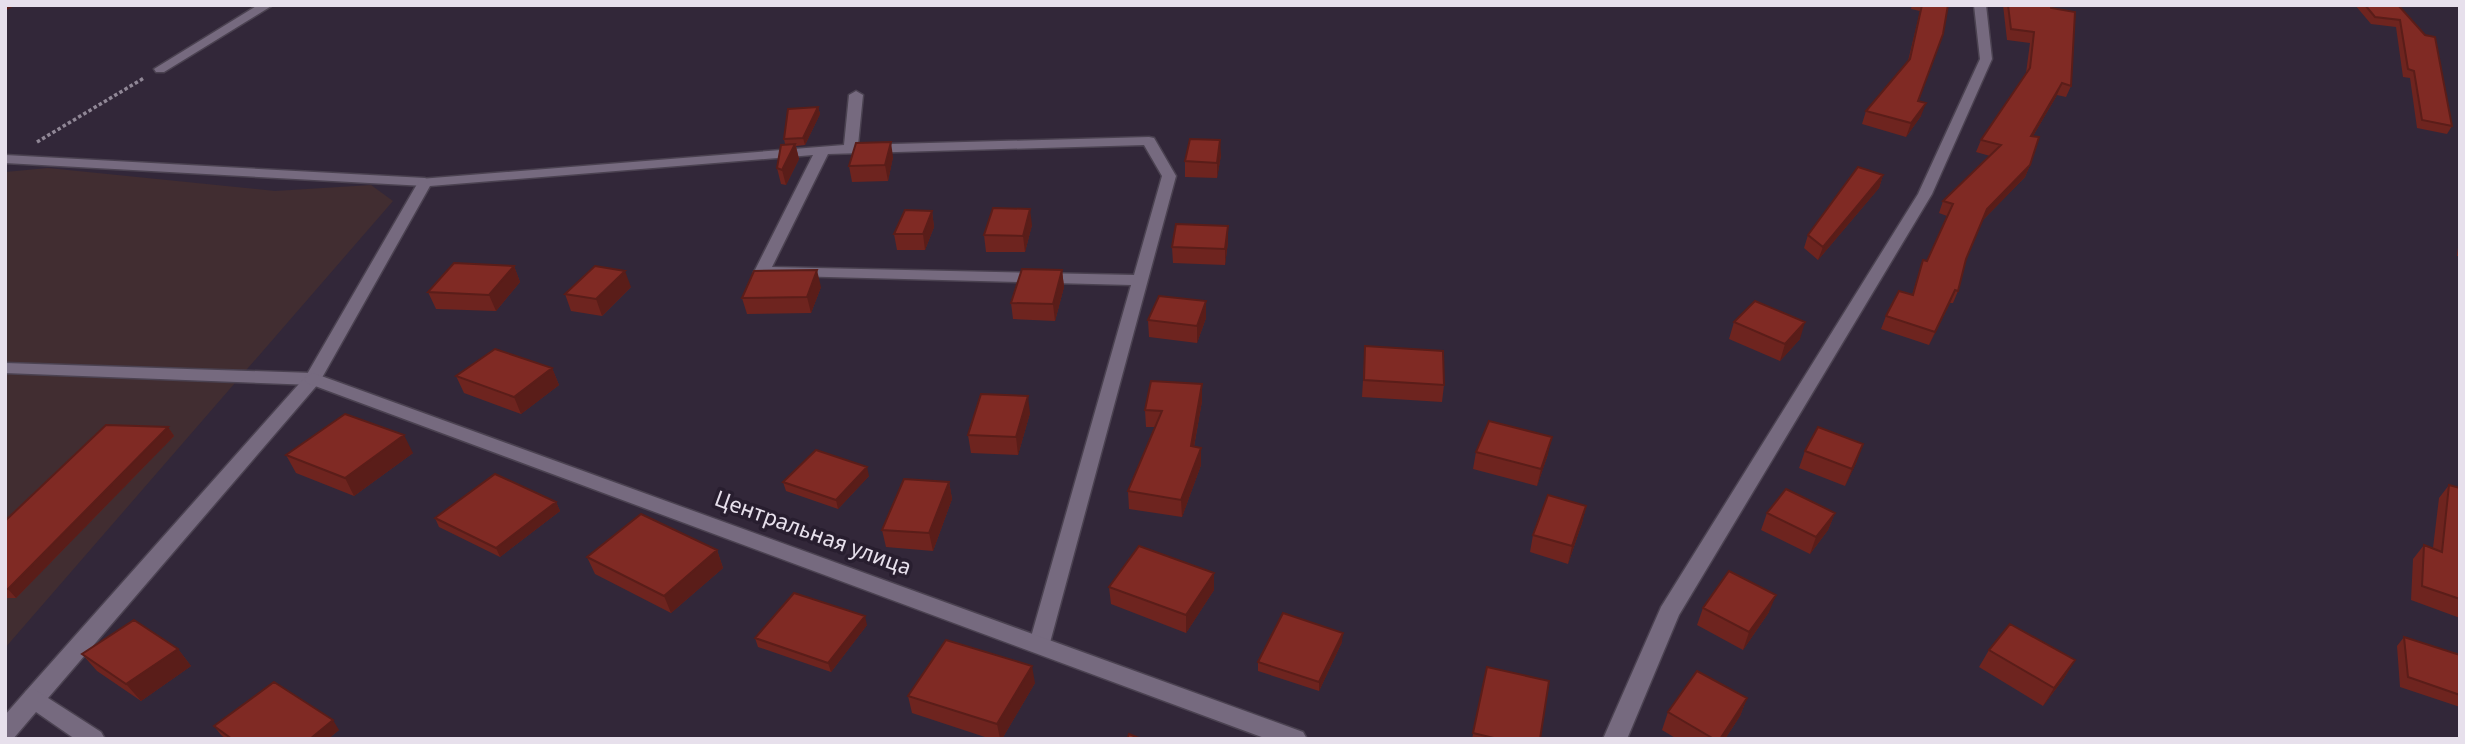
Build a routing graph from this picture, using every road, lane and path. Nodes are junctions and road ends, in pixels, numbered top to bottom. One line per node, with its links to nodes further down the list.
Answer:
1 (267, 5): 3 (street)
2 (1980, 5): 17 (street)
3 (160, 69): 7 (path)
4 (856, 95): 5 (street)
5 (851, 149): 6 (street); 9 (street)
6 (823, 150): 8 (street); 9 (street)
7 (12, 156): 8 (street)
8 (425, 182): 11 (street)
9 (1142, 280): 12 (street)
10 (5, 368): 11 (street, Центральная улица)
11 (313, 379): 12 (street, Центральная улица); 13 (street)
12 (1040, 644): 16 (street, Центральная улица)
13 (34, 698): 14 (street); 15 (street)
14 (5, 732)
15 (93, 739)
16 (1295, 739)
17 (1615, 739)

